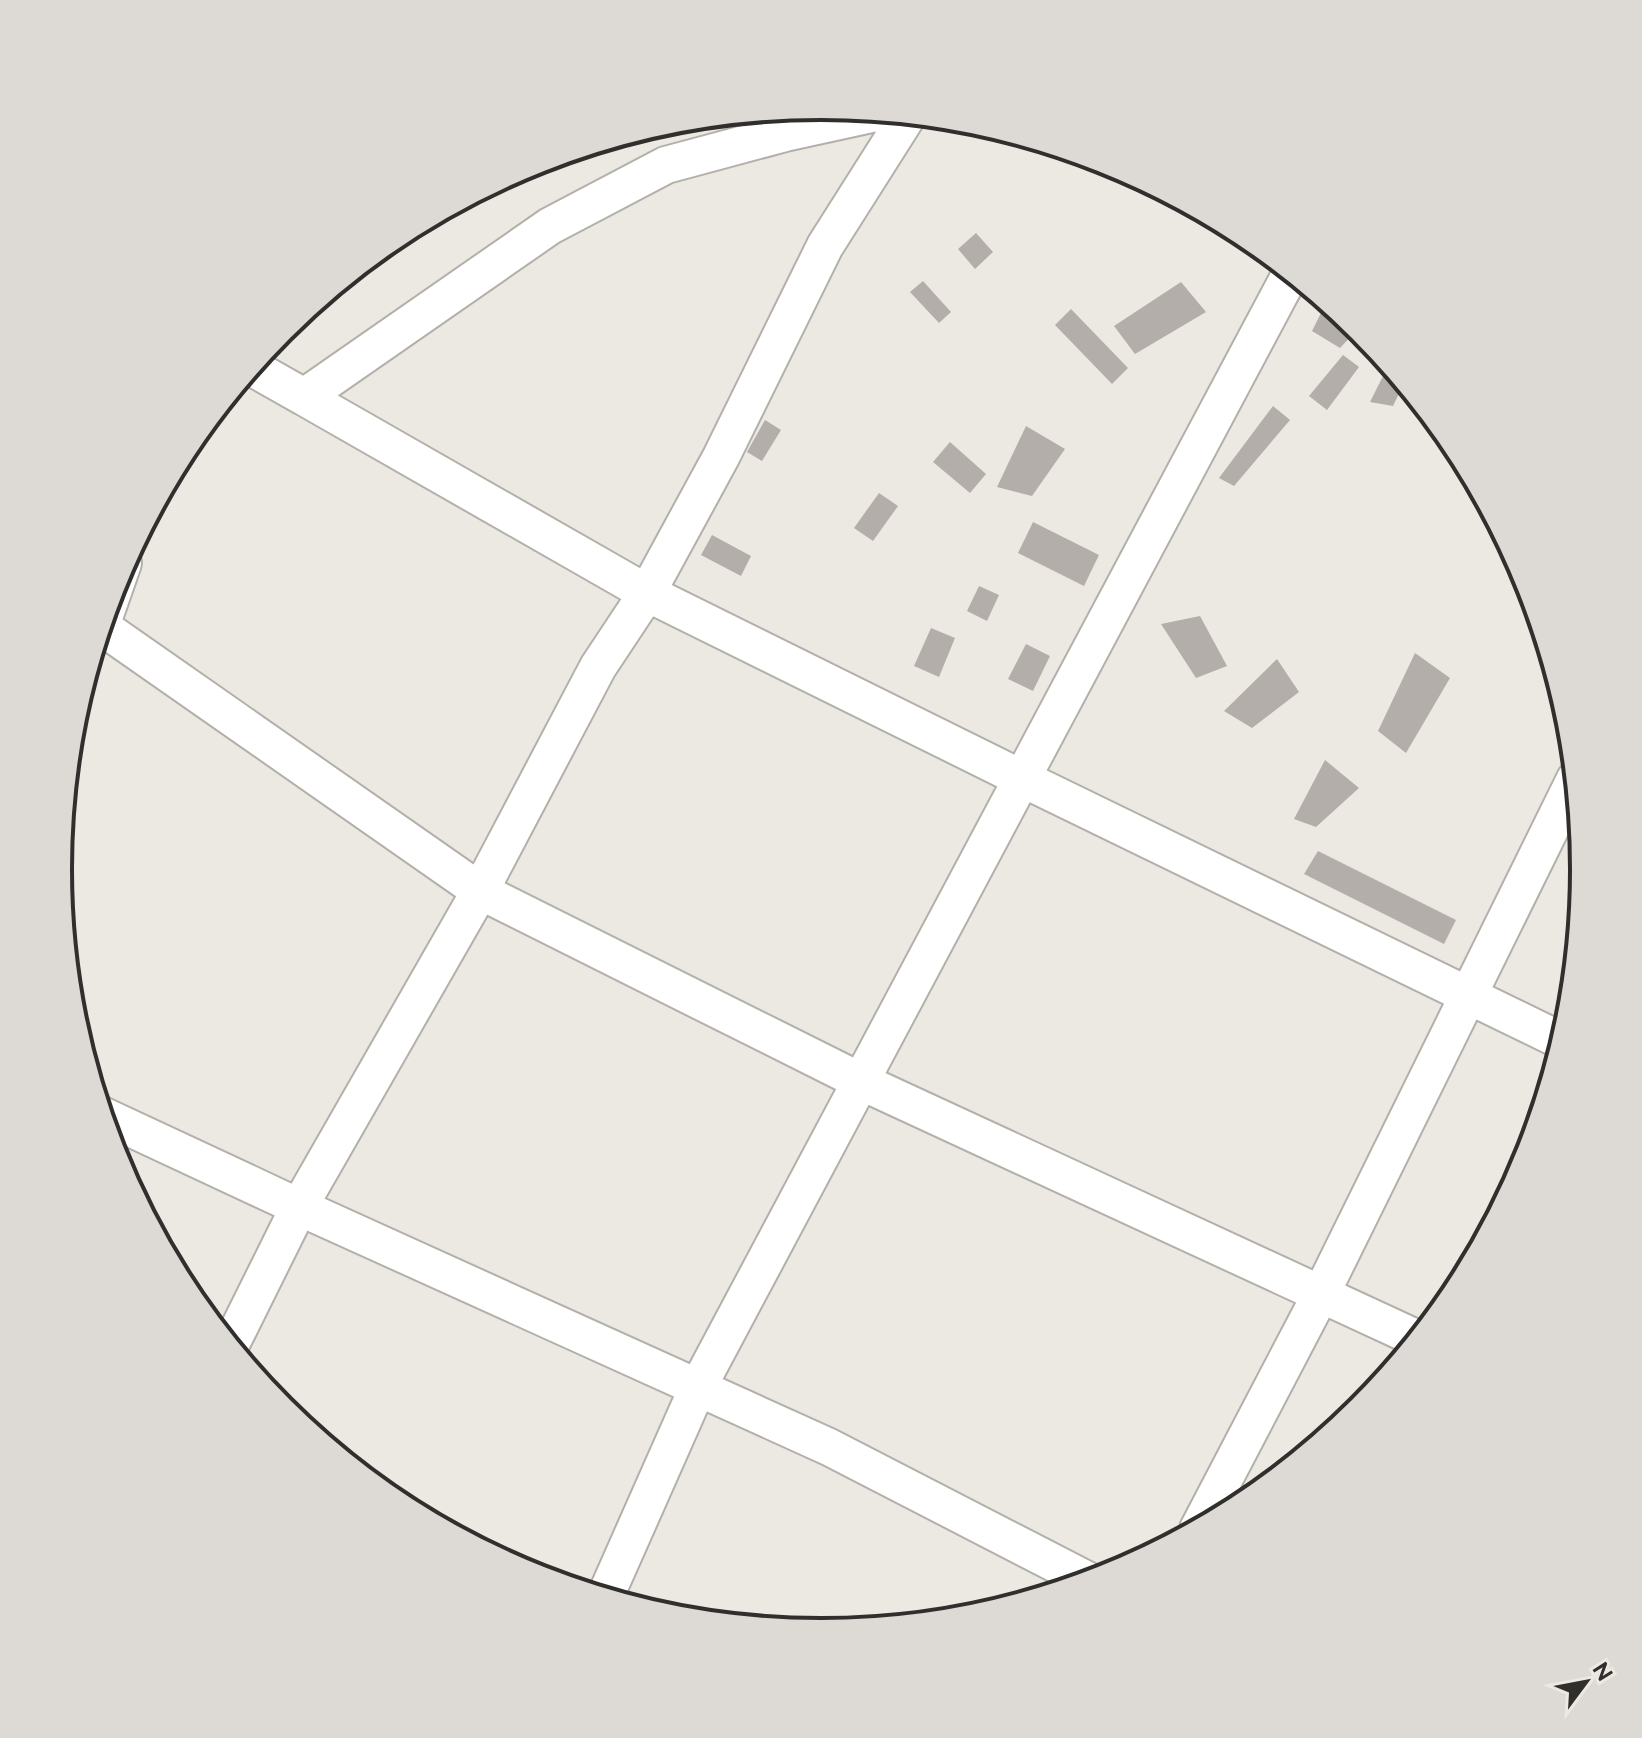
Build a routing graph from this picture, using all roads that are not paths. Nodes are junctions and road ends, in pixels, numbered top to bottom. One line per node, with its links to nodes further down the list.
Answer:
1 (841, 121): 5 (street)
2 (902, 125): 6 (street)
3 (1286, 282): 8 (street)
4 (260, 372): 5 (street)
5 (304, 397): 6 (street)
6 (647, 593): 8 (street); 10 (street)
7 (110, 636): 10 (street)
8 (1023, 779): 11 (street); 13 (street)
9 (1566, 797): 11 (street)
10 (480, 891): 13 (street); 15 (street)
11 (1469, 997): 12 (street); 16 (street)
12 (1551, 1036)
13 (862, 1082): 16 (street); 19 (street)
14 (116, 1122): 15 (street)
15 (299, 1207): 18 (street); 19 (street)
16 (1322, 1292): 17 (street); 20 (street)
17 (1408, 1334)
18 (235, 1335)
19 (698, 1387): 21 (street); 22 (street)
20 (1208, 1510)
21 (1074, 1573)
22 (610, 1587)

